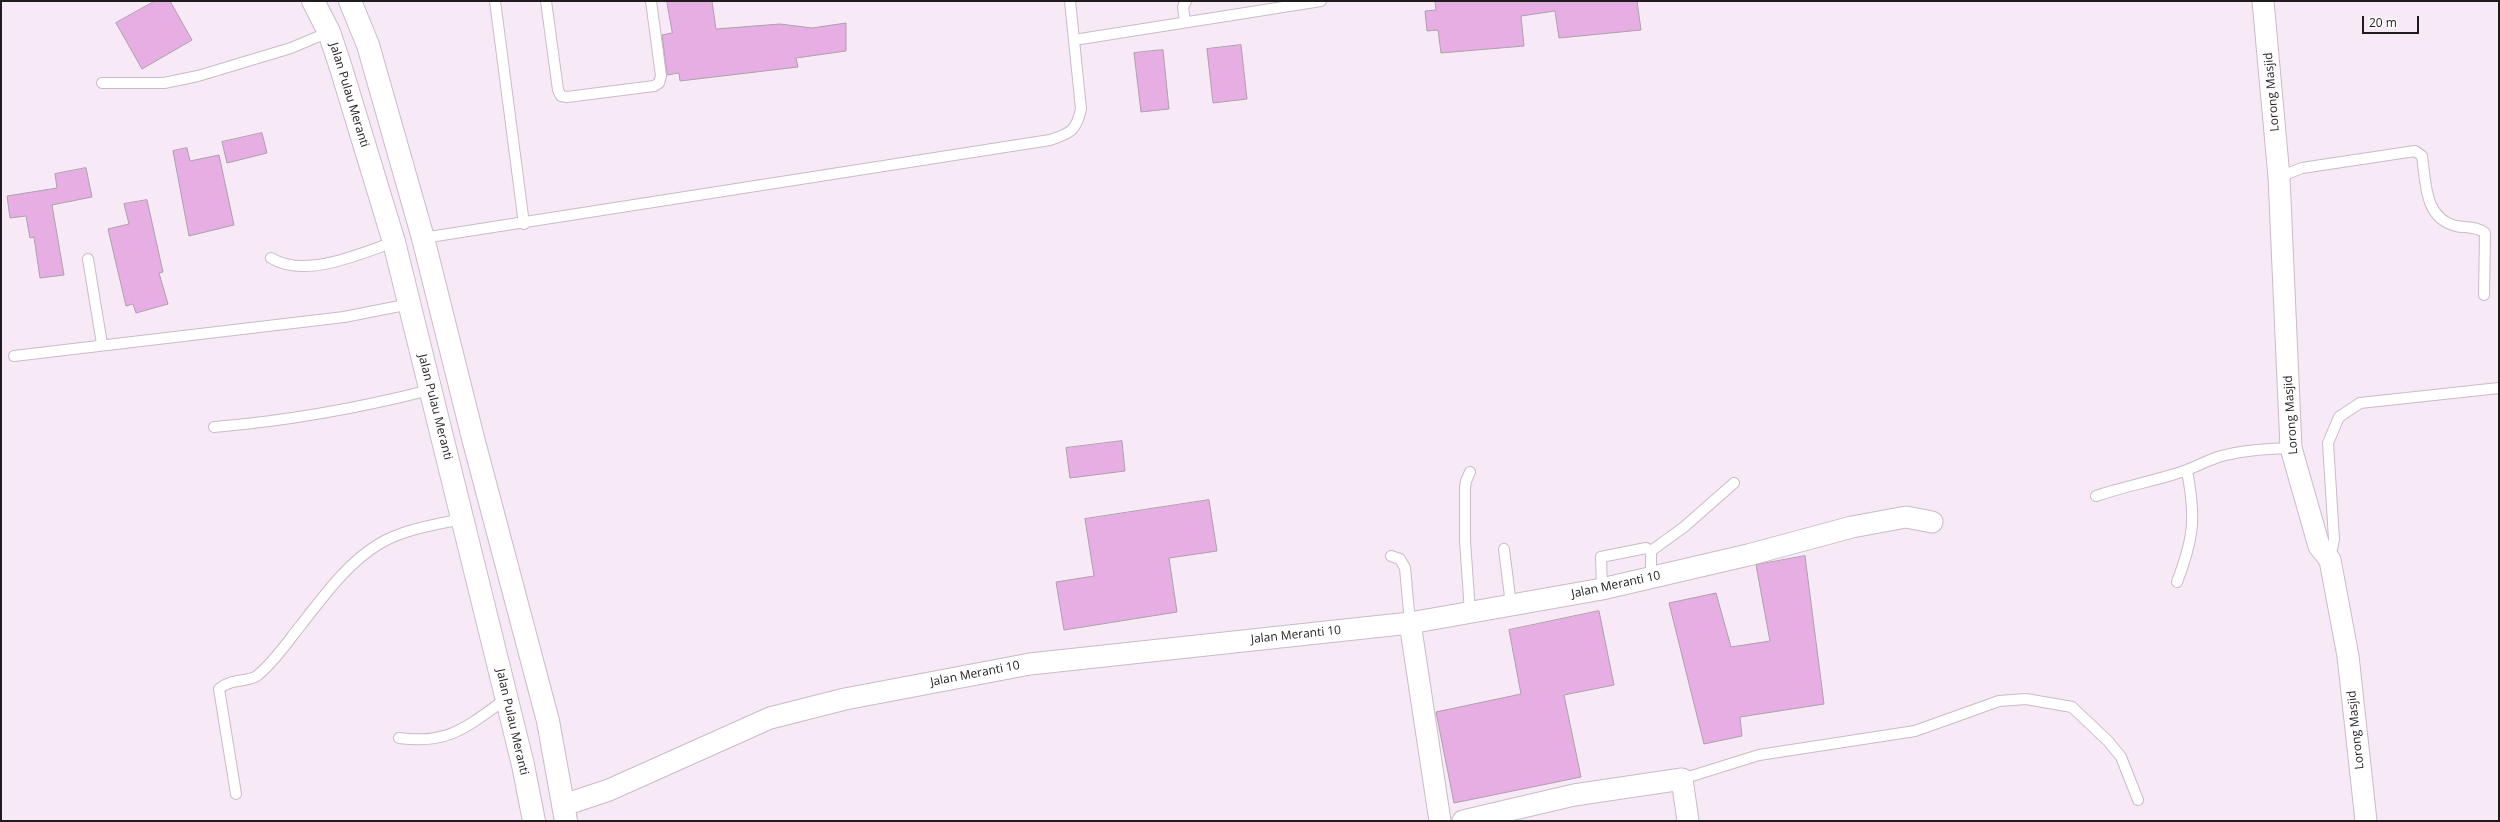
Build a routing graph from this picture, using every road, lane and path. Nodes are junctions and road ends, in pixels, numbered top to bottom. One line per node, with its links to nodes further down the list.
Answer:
1 (313, 1): 11 (main road, Jalan Pulau Meranti)
2 (350, 1): 16 (main road)
3 (495, 1): 15 (lane)
4 (546, 1): 5 (lane)
5 (652, 1)
6 (1070, 1): 12 (lane)
7 (1186, 1): 10 (lane)
8 (1321, 1): 10 (lane)
9 (2263, 1): 14 (street, Lorong Masjid)
10 (1185, 22): 12 (lane)
11 (328, 32): 13 (lane); 17 (main road, Jalan Pulau Meranti)
12 (1074, 40): 15 (lane)
13 (102, 83)
14 (2279, 177): 20 (lane); 27 (street, Lorong Masjid)
15 (524, 224): 16 (lane)
16 (423, 238): 46 (main road)
17 (394, 242): 18 (lane); 21 (main road, Jalan Pulau Meranti)
18 (271, 258)
19 (88, 259): 22 (lane)
20 (2484, 296)
21 (410, 304): 22 (lane); 25 (main road, Jalan Pulau Meranti)
22 (102, 344): 23 (lane)
23 (14, 356)
24 (2499, 388): 37 (lane)
25 (430, 390): 26 (lane); 32 (main road, Jalan Pulau Meranti)
26 (214, 427)
27 (2291, 448): 28 (lane); 37 (street, Lorong Masjid)
28 (2187, 471): 31 (lane); 39 (lane)
29 (1470, 472): 42 (lane)
30 (1734, 484): 35 (lane)
31 (2096, 496)
32 (462, 519): 44 (main road, Jalan Pulau Meranti); 49 (lane)
33 (1932, 522): 38 (street, Jalan Meranti 10)
34 (1504, 549): 41 (lane)
35 (1651, 551): 38 (lane); 40 (lane)
36 (1391, 556): 43 (lane)
37 (2330, 560): 56 (street, Lorong Masjid)
38 (1652, 577): 40 (street, Jalan Meranti 10)
39 (2177, 582)
40 (1602, 589): 41 (street, Jalan Meranti 10)
41 (1511, 605): 42 (street, Jalan Meranti 10)
42 (1470, 612): 43 (street, Jalan Meranti 10)
43 (1410, 623): 51 (street, Jalan Meranti 10); 53 (street)
44 (507, 698): 45 (lane); 47 (main road, Jalan Pulau Meranti)
45 (399, 738)
46 (556, 759): 47 (main road); 51 (main road)
47 (523, 765): 52 (main road, Jalan Pulau Meranti)
48 (1682, 779): 50 (lane); 54 (street); 55 (street)
49 (236, 794)
50 (2138, 800)
51 (565, 813)
52 (534, 821)
53 (1440, 821)
54 (1463, 821)
55 (1688, 821)
56 (2366, 821)

